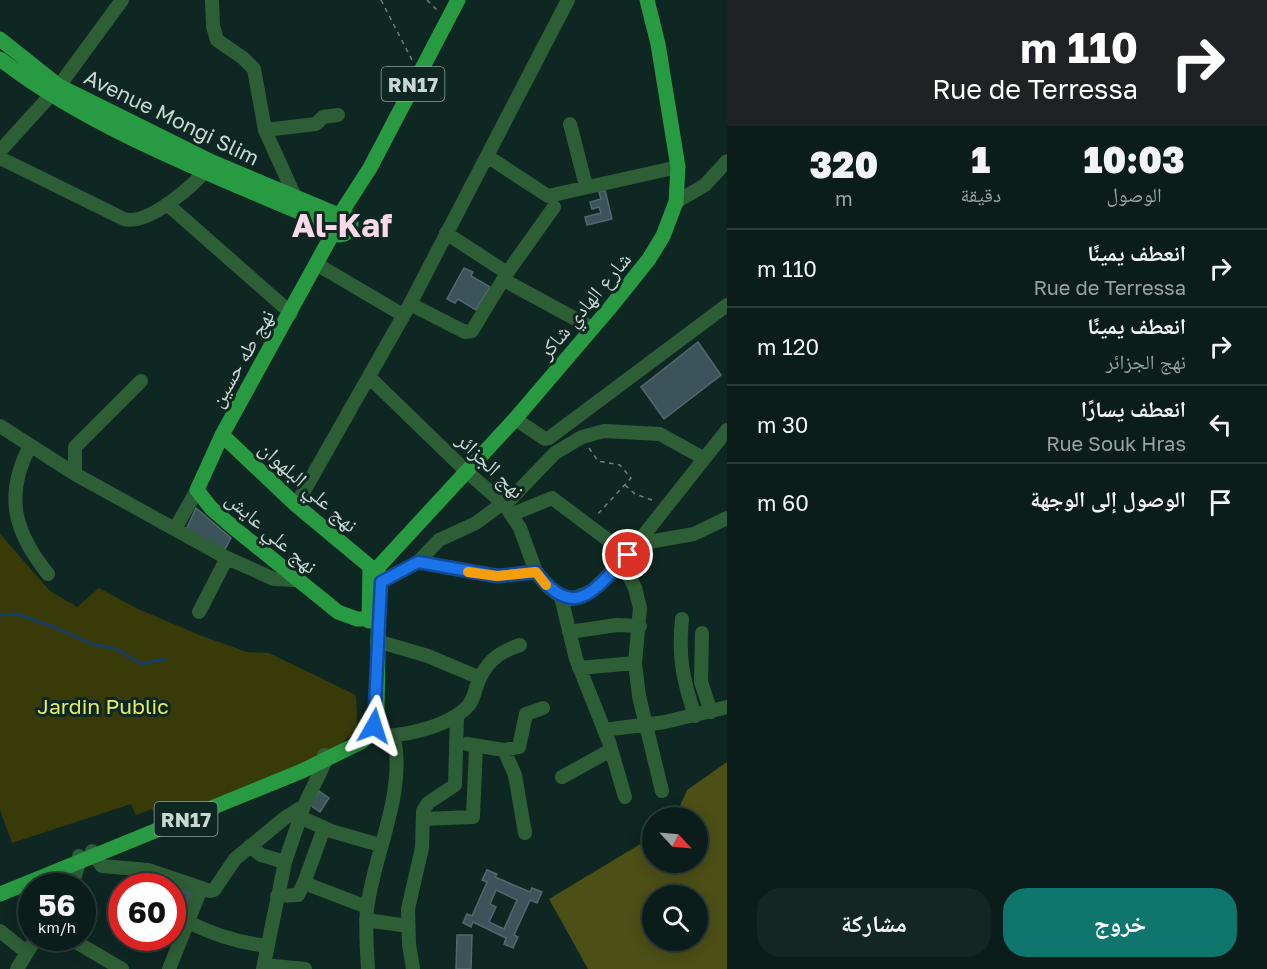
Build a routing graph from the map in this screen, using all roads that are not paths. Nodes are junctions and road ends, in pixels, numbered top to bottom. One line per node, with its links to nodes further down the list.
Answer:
1 (122, 0): 8 (street)
2 (212, 0): 11 (street)
3 (458, 0): 23 (main road, نهج طه حسين / RN17)
4 (568, 0): 13 (street)
5 (647, 0): 17 (main road, شارع الهادي شاكر)
6 (0, 39): 8 (main road, Avenue Mongi Slim)
7 (0, 59): 8 (main road, Avenue Mongi Slim)
8 (54, 90): 12 (street); 16 (main road, Avenue Mongi Slim)
9 (338, 115): 11 (street)
10 (570, 124): 18 (street)
11 (265, 130): 19 (street)
12 (0, 151)
13 (487, 156): 18 (street); 24 (street)
14 (0, 158): 21 (street)
15 (727, 161): 20 (street)
16 (209, 167): 19 (main road, Avenue Mongi Slim); 21 (street); 23 (main road, Avenue Mongi Slim)
17 (678, 167): 18 (street); 20 (main road, شارع الهادي شاكر)
18 (586, 186)
19 (296, 199): 23 (main road, Avenue Mongi Slim)
20 (676, 202): 30 (main road, شارع الهادي شاكر)
21 (167, 204): 28 (street)
22 (554, 207): 26 (street)
23 (338, 223): 25 (main road, نهج طه حسين / RN17); 28 (main road, نهج طه حسين / RN17)
24 (446, 233): 26 (street); 29 (street)
25 (323, 268): 28 (main road, نهج طه حسين / RN17); 29 (street)
26 (506, 276): 29 (street); 30 (street)
27 (727, 305): 33 (street)
28 (294, 307): 35 (main road, نهج طه حسين / RN17)
29 (407, 309): 31 (street)
30 (592, 328): 33 (main road, شارع الهادي شاكر)
31 (369, 377): 39 (street, نهج الجزائر); 42 (street)
32 (141, 381): 40 (street)
33 (515, 419): 39 (main road, شارع الهادي شاكر)
34 (0, 426): 37 (street)
35 (222, 435): 41 (main road, نهج علي عايش); 42 (main road, نهج علي البلهوان)
36 (725, 435): 38 (street)
37 (30, 446): 40 (street); 50 (street)
38 (703, 458): 43 (street); 46 (street)
39 (465, 470): 43 (street, نهج الجزائر); 51 (main road, شارع الهادي شاكر)
40 (75, 474): 45 (street)
41 (197, 490): 45 (street); 52 (main road, نهج علي عايش)
42 (296, 505): 51 (main road, نهج علي البلهوان)
43 (507, 507): 46 (street); 48 (street); 49 (street, نهج الجزائر)
44 (727, 518): 46 (street)
45 (175, 529): 47 (street)
46 (629, 554): 53 (street); 57 (street)
47 (227, 558): 52 (street); 54 (street)
48 (418, 562): 49 (street); 51 (street)
49 (536, 572): 53 (street, نهج الجزائر)
50 (48, 574)
51 (374, 574): 55 (main road)
52 (294, 580): 55 (main road, نهج علي عايش)
53 (561, 597): 58 (street)
54 (199, 612)
55 (374, 618): 60 (main road); 72 (main road)
56 (682, 619): 69 (street)
57 (640, 626): 58 (street); 62 (street)
58 (569, 632): 63 (street)
59 (702, 633): 67 (street)
60 (377, 641): 64 (street); 72 (main road)
61 (520, 645): 64 (street)
62 (635, 663): 63 (street); 70 (street)
63 (579, 668): 71 (street)
64 (480, 678): 68 (street)
65 (727, 707): 67 (street)
66 (543, 708): 76 (street)
67 (711, 712): 69 (street)
68 (457, 716): 73 (street); 74 (street)
69 (695, 716): 70 (street)
70 (644, 724): 71 (street); 80 (street)
71 (604, 730): 77 (street)
72 (365, 734): 73 (street); 78 (main road, RN17)
73 (394, 737): 86 (street)
74 (457, 740): 75 (street); 83 (street)
75 (476, 747): 76 (street); 83 (street)
76 (504, 750): 85 (street)
77 (611, 750): 79 (street); 81 (street)
78 (325, 758): 82 (street); 88 (main road, RN17)
79 (561, 777)
80 (662, 791)
81 (625, 797)
82 (302, 812): 84 (street); 87 (street); 89 (street)
83 (423, 819): 98 (street)
84 (324, 828): 86 (street); 91 (street)
85 (525, 833)
86 (380, 845): 96 (street)
87 (250, 846): 89 (street); 93 (street)
88 (86, 856): 90 (street); 92 (main road, RN17); 93 (street); 94 (main road, RN17)
89 (285, 862): 95 (street)
90 (78, 873)
91 (304, 883): 95 (street); 96 (street)
92 (0, 887)
93 (201, 890): 97 (street)
94 (0, 894)
95 (277, 896): 100 (street)
96 (367, 914): 98 (street); 108 (street)
97 (188, 922): 100 (street); 106 (street)
98 (408, 926): 109 (street)
99 (0, 931): 102 (street)
100 (268, 946): 103 (street)
101 (91, 951): 105 (street)
102 (26, 952): 104 (street)
103 (264, 967): 107 (street)
104 (17, 969)
105 (122, 969)
106 (169, 969)
107 (305, 969)
108 (368, 969)
109 (413, 969)

